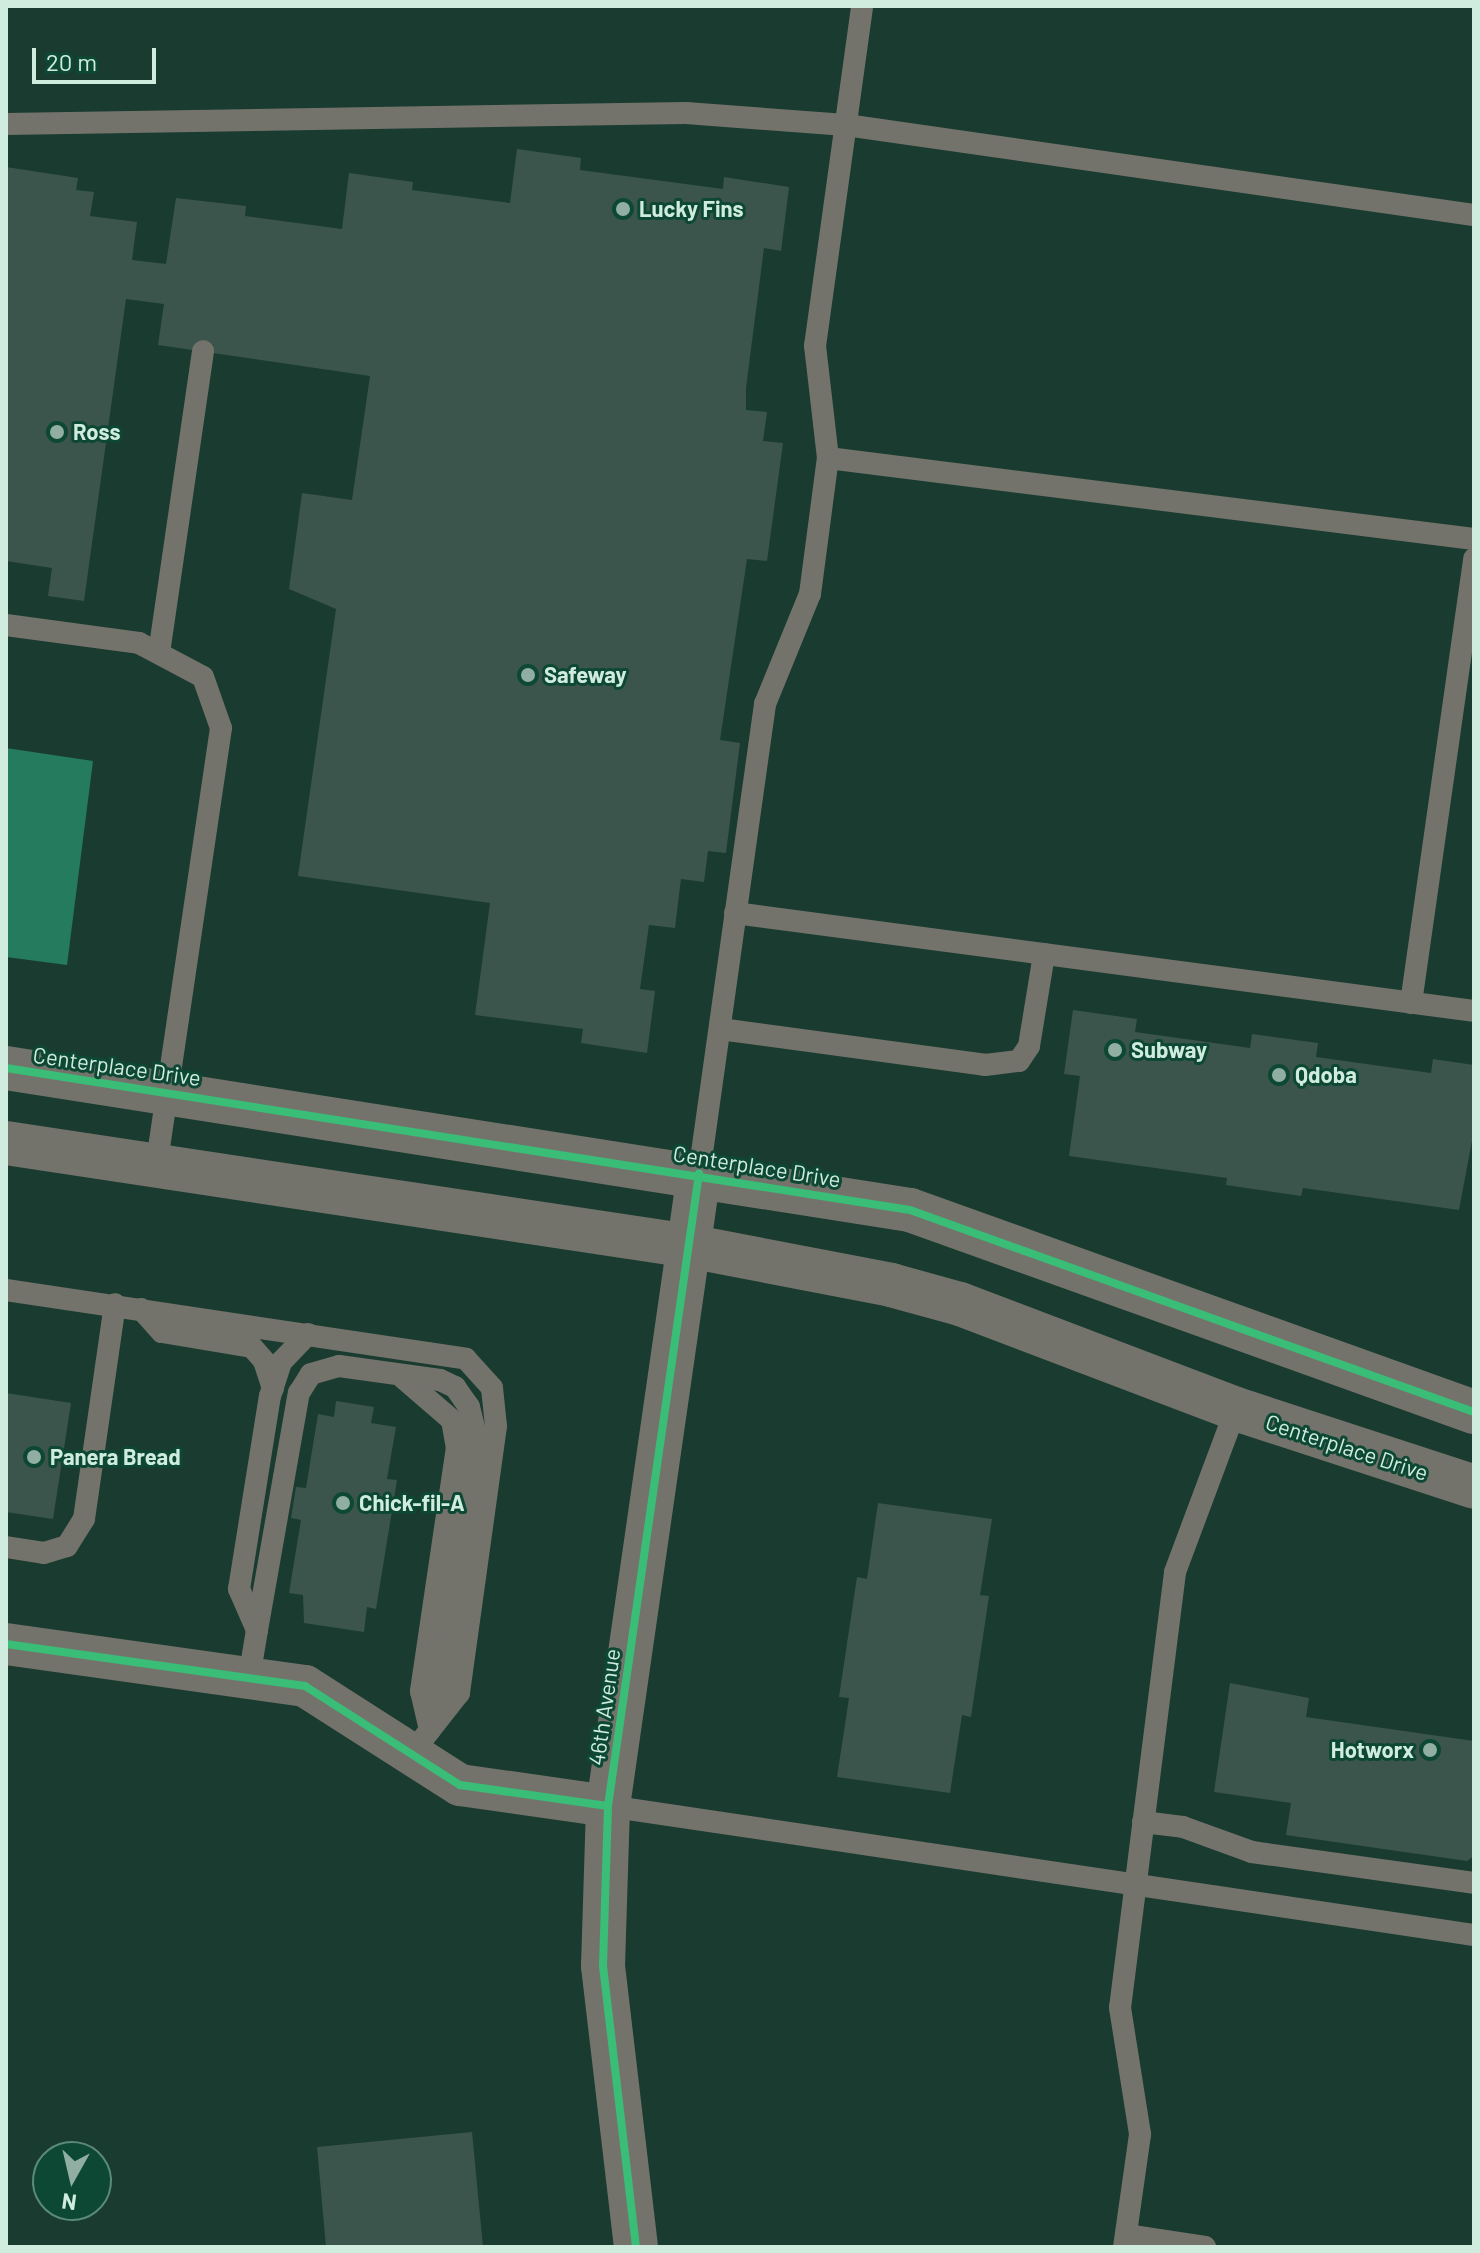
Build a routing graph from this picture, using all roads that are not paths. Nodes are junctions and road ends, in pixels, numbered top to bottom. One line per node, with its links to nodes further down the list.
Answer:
1 (862, 6): 3 (lane)
2 (6, 124): 3 (lane)
3 (846, 125): 4 (lane); 6 (lane)
4 (1474, 215)
5 (203, 351): 10 (lane)
6 (828, 458): 7 (lane); 11 (lane)
7 (1474, 539)
8 (1474, 558): 13 (lane)
9 (6, 625): 10 (lane)
10 (159, 653): 17 (lane)
11 (735, 913): 12 (lane); 15 (lane)
12 (1044, 954): 13 (lane); 15 (lane)
13 (1411, 1003): 14 (lane)
14 (1474, 1011)
15 (720, 1029): 20 (lane)
16 (6, 1068): 17 (street, Centerplace Drive)
17 (166, 1091): 19 (lane); 20 (street, Centerplace Drive)
18 (6, 1143): 19 (street, Centerplace Drive)
19 (156, 1167): 21 (street, Centerplace Drive)
20 (699, 1174): 21 (street, 46th Avenue); 28 (street, Centerplace Drive)
21 (689, 1246): 27 (street, Centerplace Drive); 35 (street, 46th Avenue)
22 (6, 1290): 23 (lane)
23 (115, 1304): 24 (lane); 30 (lane)
24 (141, 1309): 25 (lane); 26 (lane)
25 (308, 1334): 26 (lane); 34 (lane)
26 (273, 1389): 31 (lane)
27 (1236, 1409): 29 (street, Centerplace Drive); 36 (lane)
28 (1474, 1412)
29 (1474, 1487)
30 (6, 1547)
31 (257, 1630): 33 (lane); 34 (lane)
32 (6, 1644): 33 (street)
33 (249, 1678): 34 (street)
34 (427, 1734): 35 (street)
35 (608, 1806): 37 (lane); 41 (street, 46th Avenue)
36 (1143, 1822): 37 (lane); 38 (lane)
37 (1135, 1883): 39 (lane); 40 (lane)
38 (1474, 1883)
39 (1474, 1935)
40 (1125, 2241): 42 (lane)
41 (636, 2247)
42 (1205, 2247)

